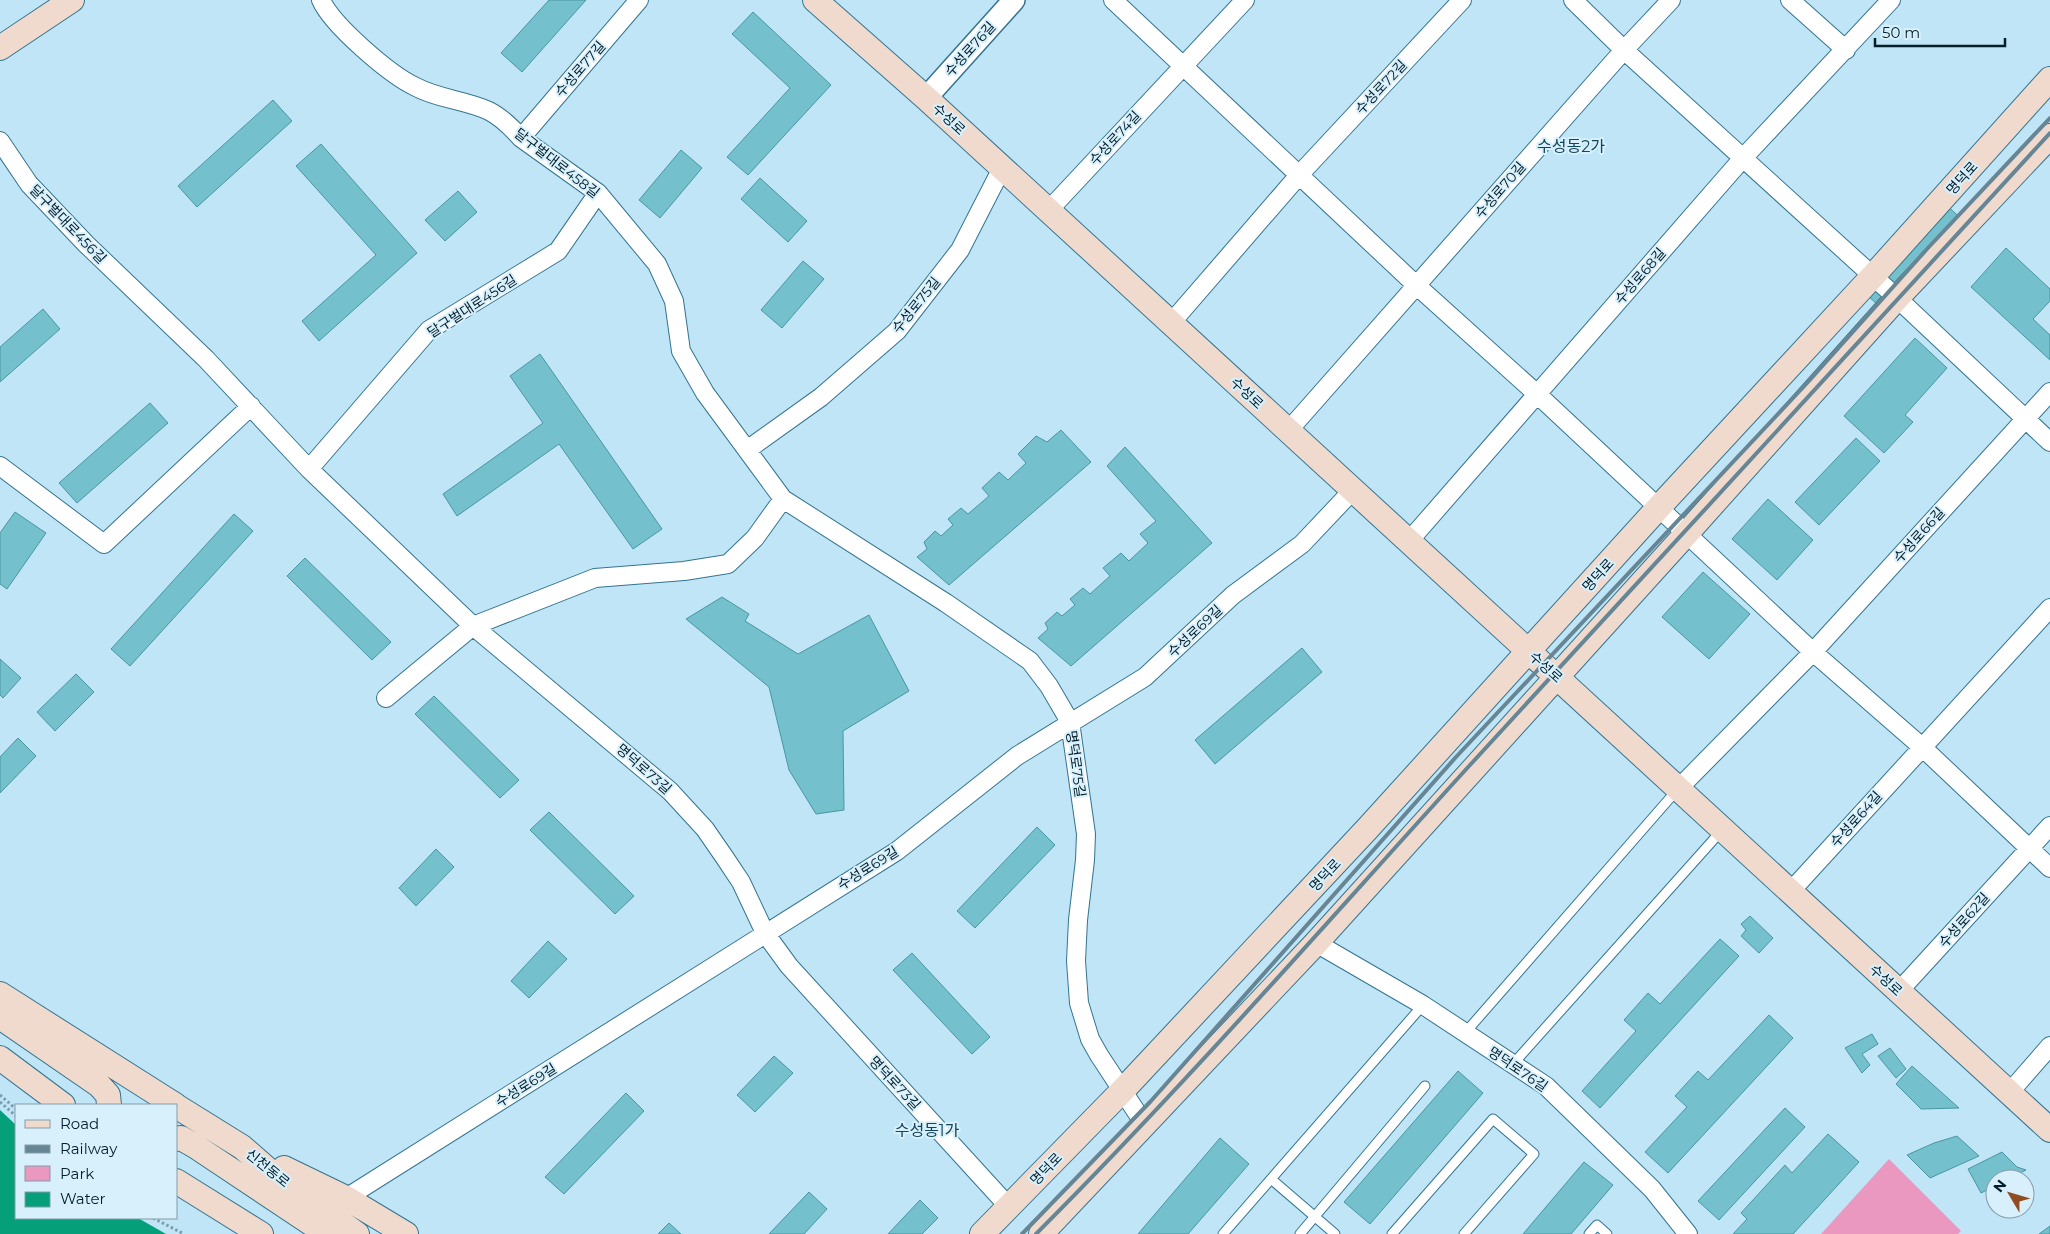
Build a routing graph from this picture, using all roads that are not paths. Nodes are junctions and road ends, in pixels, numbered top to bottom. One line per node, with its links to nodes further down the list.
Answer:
1 (72, 0): 13 (main road)
2 (321, 0): 20 (street, 달구벌대로458길)
3 (639, 0): 20 (street, 수성로77길)
4 (815, 0): 18 (main road, 수성로)
5 (1014, 0): 18 (street, 수성로76길)
6 (1113, 0): 16 (street)
7 (1245, 0): 16 (street, 수성로74길)
8 (1462, 0): 24 (street, 수성로72길)
9 (1573, 0): 14 (street)
10 (1671, 0): 14 (street, 수성로70길)
11 (1790, 0): 15 (street)
12 (1891, 0): 15 (street, 수성로68길)
13 (0, 48)
14 (1624, 50): 22 (street); 28 (street, 수성로70길)
15 (1846, 50): 22 (street, 수성로68길)
16 (1183, 66): 24 (street); 26 (street, 수성로74길)
17 (2050, 79): 27 (main road, 명덕로)
18 (926, 98): 23 (main road, 수성로)
19 (2050, 136): 29 (main road)
20 (521, 138): 25 (street, 달구벌대로458길)
21 (0, 141): 33 (street, 달구벌대로456길)
22 (1743, 158): 27 (street); 32 (street, 수성로68길)
23 (1002, 168): 26 (main road, 수성로); 37 (street, 수성로75길)
24 (1300, 174): 28 (street); 30 (street, 수성로72길)
25 (598, 193): 37 (street, 달구벌대로458길); 39 (street, 달구벌대로456길)
26 (1048, 211): 30 (main road, 수성로)
27 (1873, 276): 29 (street); 42 (main road, 명덕로)
28 (1416, 285): 32 (street); 35 (street, 수성로70길)
29 (1897, 298): 34 (street); 43 (main road)
30 (1171, 323): 35 (main road, 수성로)
31 (2050, 392): 34 (street, 수성로66길)
32 (1537, 394): 42 (street); 44 (street, 수성로68길)
33 (250, 406): 38 (street); 39 (street, 달구벌대로456길)
34 (2024, 419): 36 (street); 48 (street, 수성로66길)
35 (1288, 431): 40 (main road, 수성로)
36 (2050, 442)
37 (747, 450): 41 (street, 달구벌대로458길)
38 (0, 466)
39 (309, 469): 46 (street, 달구벌대로456길)
40 (1353, 490): 44 (main road, 수성로); 51 (street, 수성로69길)
41 (783, 499): 46 (street); 51 (street, 명덕로75길)
42 (1659, 507): 43 (street); 47 (main road, 명덕로)
43 (1687, 534): 48 (street); 49 (main road)
44 (1409, 542): 47 (main road, 수성로)
45 (2050, 608): 52 (street, 수성로64길)
46 (473, 626): 50 (street); 59 (street, 명덕로73길)
47 (1529, 652): 49 (main road, 수성로); 70 (main road, 명덕로)
48 (1813, 652): 52 (street); 53 (street, 수성로66길)
49 (1556, 677): 53 (main road, 수성로); 60 (main road)
50 (386, 698)
51 (1070, 722): 59 (street, 수성로69길); 70 (street, 명덕로75길)
52 (1922, 747): 56 (street); 58 (street, 수성로64길)
53 (1678, 789): 55 (main road, 수성로); 65 (lane)
54 (2050, 826): 56 (street, 수성로62길)
55 (1722, 829): 58 (main road, 수성로); 68 (lane)
56 (2029, 849): 57 (street); 61 (street, 수성로62길)
57 (2050, 868)
58 (1790, 892): 61 (main road, 수성로)
59 (765, 933): 82 (street, 수성로69길); 83 (street, 명덕로73길)
60 (1316, 943): 63 (street, 명덕로76길); 76 (main road)
61 (1899, 991): 71 (main road, 수성로)
62 (0, 994): 74 (main road, 신천동로)
63 (1423, 1005): 65 (street, 명덕로76길); 80 (lane)
64 (0, 1017): 73 (main road)
65 (1466, 1033): 68 (street, 명덕로76길)
66 (2050, 1046): 71 (street)
67 (0, 1058): 72 (main road)
68 (1513, 1064): 98 (street, 명덕로76길)
69 (1426, 1086): 84 (lane)
70 (1123, 1090): 76 (street, 명덕로75길); 83 (main road, 명덕로)
71 (2009, 1093): 77 (main road, 수성로)
72 (62, 1104)
73 (109, 1104)
74 (173, 1104)
75 (178, 1107): 79 (main road, 신천동로)
76 (1145, 1125): 90 (main road)
77 (2050, 1130)
78 (178, 1139): 86 (main road)
79 (242, 1147): 82 (main road); 87 (main road, 신천동로)
80 (1271, 1179): 84 (lane); 91 (lane)
81 (178, 1181): 85 (main road)
82 (346, 1198): 88 (main road)
83 (1009, 1207): 89 (main road, 명덕로)
84 (1315, 1216): 92 (lane); 93 (lane)
85 (262, 1234)
86 (327, 1234)
87 (357, 1234)
88 (406, 1234)
89 (982, 1234)
90 (1041, 1234)
91 (1223, 1234)
92 (1300, 1234)
93 (1335, 1234)
94 (1392, 1234): 95 (lane)
95 (1464, 1234)
96 (1589, 1234): 97 (lane)
97 (1607, 1234)
98 (1688, 1234)

